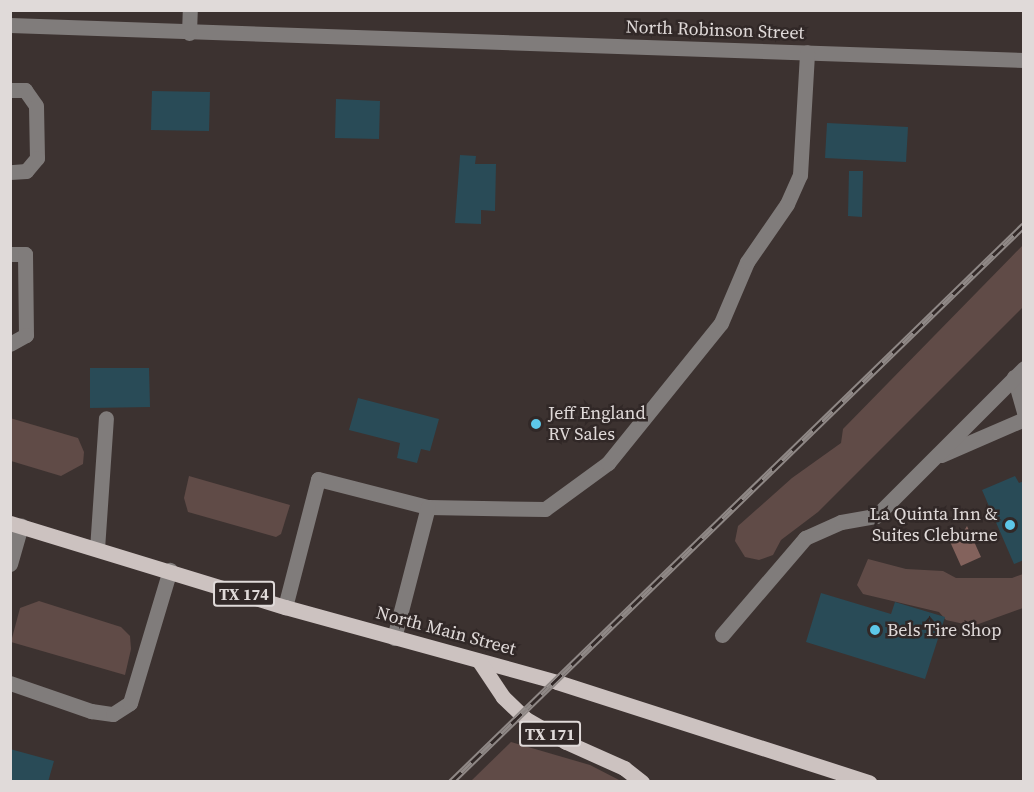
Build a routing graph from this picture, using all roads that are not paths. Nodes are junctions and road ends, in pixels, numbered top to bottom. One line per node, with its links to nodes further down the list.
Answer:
1 (190, 10): 3 (street)
2 (10, 25): 3 (street, North Robinson Street)
3 (189, 33): 4 (street, North Robinson Street)
4 (807, 52): 5 (street, North Robinson Street); 16 (street)
5 (1023, 60)
6 (10, 90): 7 (street)
7 (10, 171)
8 (10, 254): 9 (street)
9 (10, 344)
10 (1019, 372): 11 (street); 15 (street)
11 (1021, 397): 12 (street)
12 (1023, 413)
13 (106, 418): 18 (street)
14 (1023, 419): 15 (street)
15 (933, 458): 22 (street)
16 (428, 507): 21 (street); 23 (street)
17 (16, 525): 18 (main road, North Main Street / TX 174); 19 (street)
18 (97, 549): 20 (main road, North Main Street / TX 174)
19 (10, 564)
20 (170, 570): 21 (main road, North Main Street / TX 174); 25 (street)
21 (285, 607): 23 (main road, North Main Street / TX 174)
22 (722, 635)
23 (394, 638): 24 (main road, North Main Street / TX 174)
24 (478, 661): 26 (main road, TX 171); 27 (main road, North Main Street / TX 174)
25 (10, 683)
26 (642, 782)
27 (869, 782)

